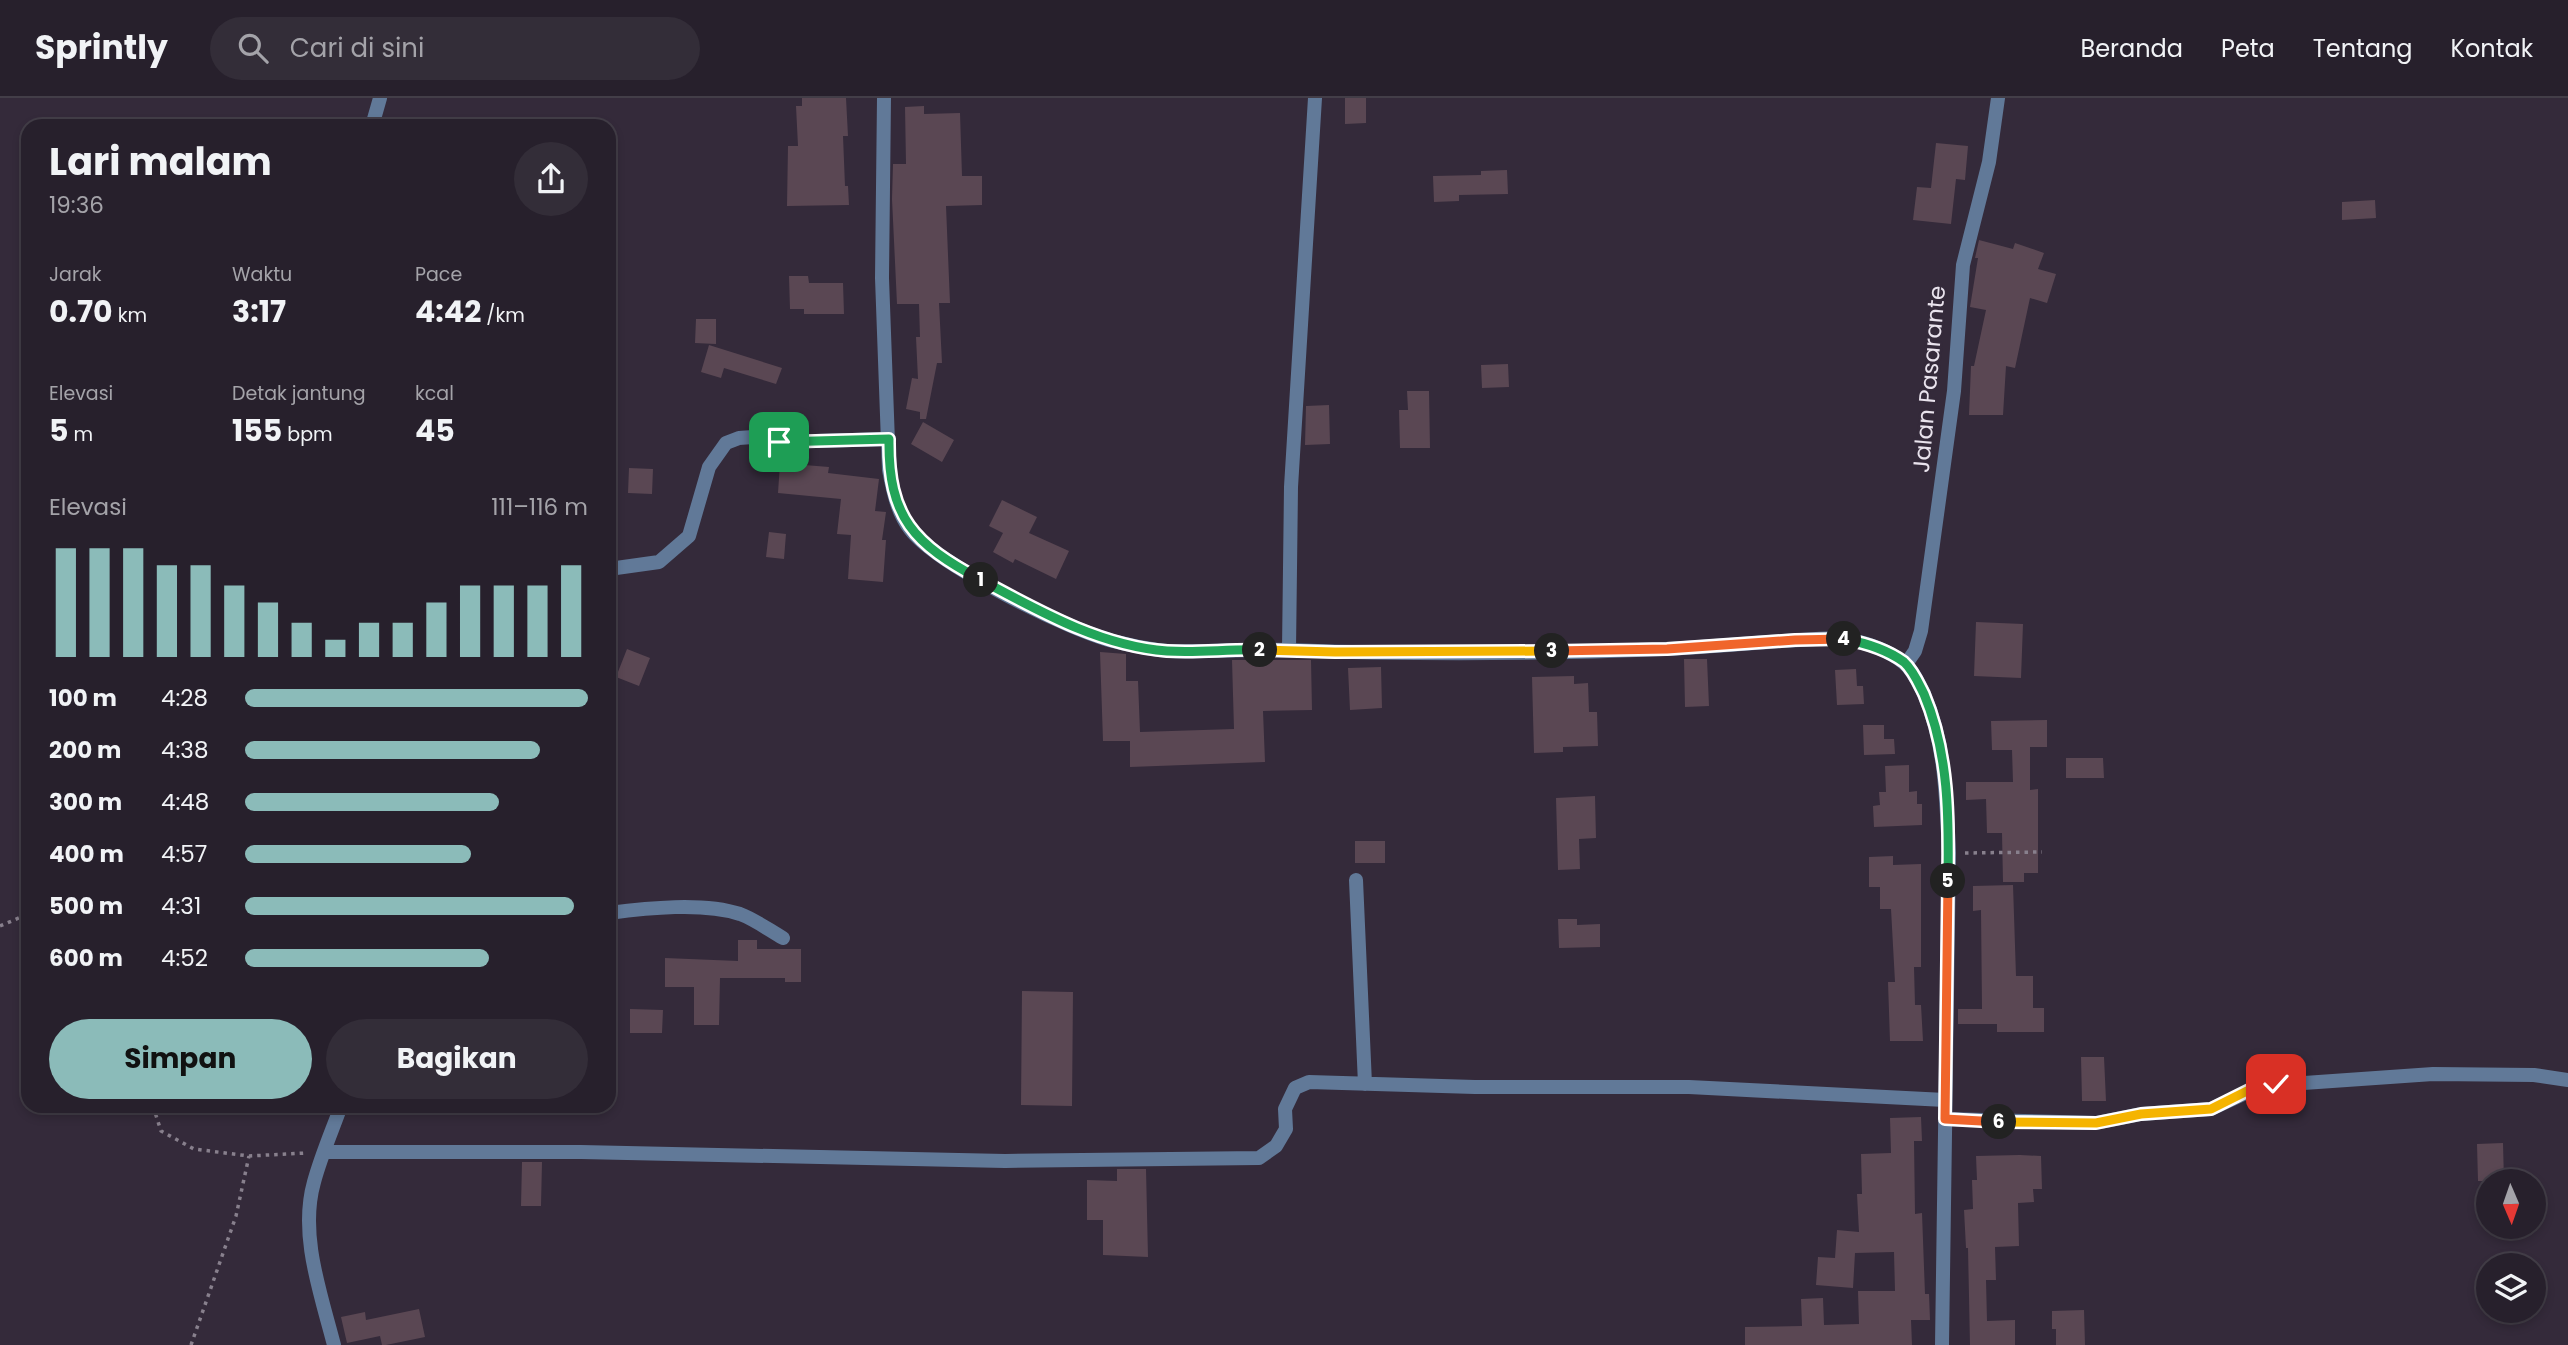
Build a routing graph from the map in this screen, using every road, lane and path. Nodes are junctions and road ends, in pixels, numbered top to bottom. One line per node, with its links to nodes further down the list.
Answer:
1 (380, 98): 5 (street)
2 (884, 98): 6 (street)
3 (1315, 98): 8 (street)
4 (1998, 98): 9 (street, Jalan Pasarante)
5 (374, 119)
6 (889, 439): 7 (street); 8 (street)
7 (616, 568)
8 (1289, 650): 9 (street)
9 (1906, 664): 11 (street)
10 (2042, 852): 11 (path)
11 (1949, 853): 19 (street)
12 (1356, 880): 18 (street)
13 (616, 913): 16 (street)
14 (21, 917): 15 (path)
15 (0, 926)
16 (783, 938)
17 (2568, 1080): 22 (street)
18 (1365, 1084): 19 (street); 23 (street)
19 (1945, 1100): 22 (street)
20 (155, 1113): 24 (path)
21 (338, 1113): 23 (street)
22 (1945, 1119): 27 (street)
23 (324, 1152): 24 (path); 26 (street)
24 (249, 1156): 25 (path)
25 (191, 1345)
26 (334, 1345)
27 (1942, 1345)

